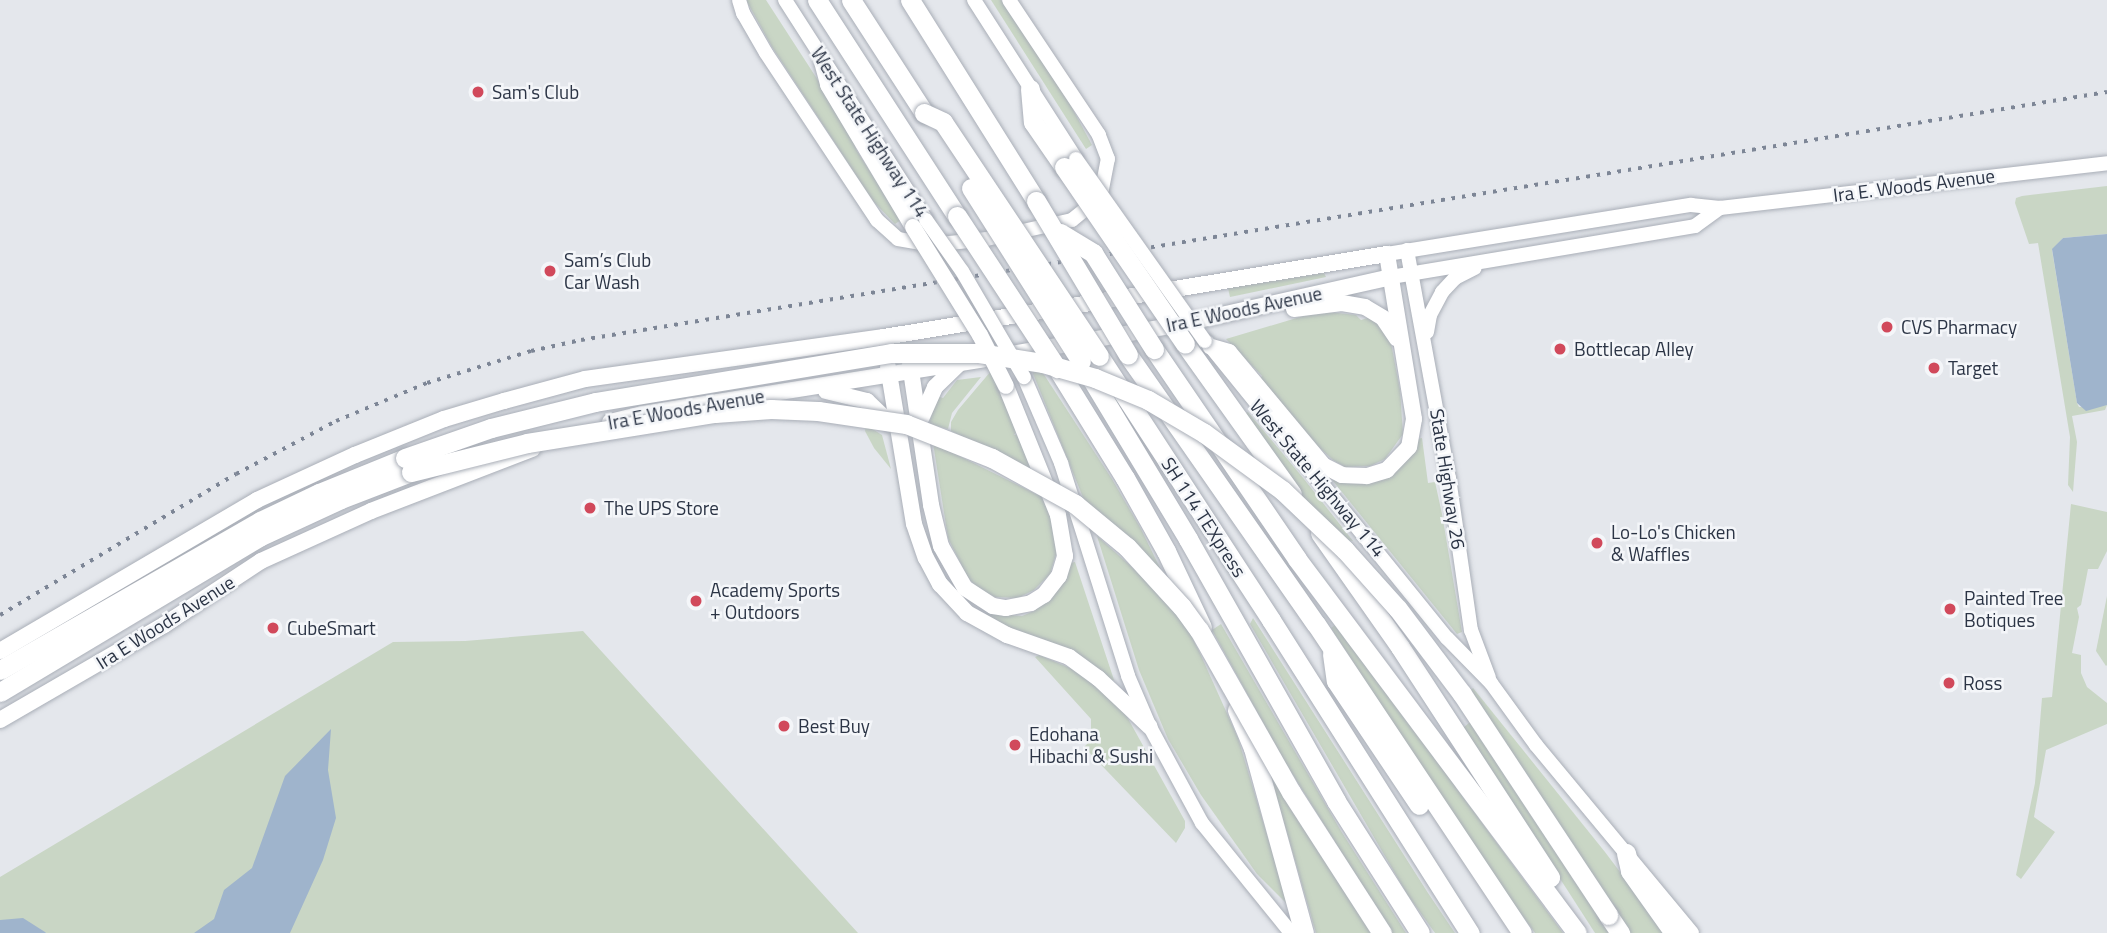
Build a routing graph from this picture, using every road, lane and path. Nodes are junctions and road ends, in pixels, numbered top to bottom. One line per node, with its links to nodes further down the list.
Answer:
1 (739, 0): 7 (main road)
2 (785, 0): 8 (main road, West State Highway 114)
3 (817, 0): 43 (highway, bridge)
4 (851, 0): 26 (highway, bridge)
5 (910, 0): 14 (highway, bridge)
6 (974, 0): 9 (main road)
7 (1009, 0)
8 (821, 58): 13 (main road)
9 (1030, 89): 10 (highway)
10 (1070, 163): 24 (main road, West State Highway 114, bridge); 49 (highway, bridge)
11 (2107, 163): 12 (main road, Ira E. Woods Avenue)
12 (1720, 208): 15 (main road, Ira E. Woods Avenue); 17 (main road, Ira E. Woods Avenue)
13 (920, 224): 31 (main road, bridge); 40 (main road, West State Highway 114, bridge)
14 (1056, 230): 34 (highway, bridge); 49 (highway, bridge)
15 (1408, 250): 16 (main road, Ira E. Woods Avenue); 18 (main road, State Highway 26)
16 (1387, 254): 19 (main road); 21 (main road, Ira E Woods Avenue)
17 (1487, 261): 18 (main road, Ira E. Woods Avenue); 23 (main road)
18 (1412, 273): 19 (main road, Ira E. Woods Avenue); 23 (main road, State Highway 26)
19 (1391, 277): 20 (main road, Ira E Woods Avenue); 25 (main road)
20 (1217, 316): 25 (main road); 27 (main road, Ira E Woods Avenue)
21 (905, 334): 22 (main road, Ira E Woods Avenue); 28 (main road)
22 (884, 337): 29 (main road); 35 (main road, Ira E Woods Avenue)
23 (1426, 343): 37 (main road, State Highway 26)
24 (1208, 344): 25 (main road); 37 (main road, West State Highway 114)
25 (1401, 346)
26 (1090, 359): 45 (highway); 46 (highway, SH 114 TEXpress)
27 (960, 364): 28 (main road, Ira E Woods Avenue); 31 (main road)
28 (911, 372): 29 (main road, Ira E Woods Avenue); 31 (main road)
29 (889, 376): 30 (main road, Ira E Woods Avenue); 32 (main road)
30 (810, 388): 32 (main road); 39 (main road, Ira E Woods Avenue)
31 (919, 423)
32 (898, 433): 40 (main road)
33 (408, 465): 36 (highway); 38 (highway); 44 (highway, bridge); 50 (highway, bridge)
34 (1330, 646): 47 (highway); 48 (highway)
35 (0, 651)
36 (0, 670)
37 (1491, 683): 41 (main road, West State Highway 114)
38 (0, 692)
39 (0, 720)
40 (1150, 727): 42 (main road, West State Highway 114)
41 (1626, 853): 51 (highway); 52 (main road, West State Highway 114)
42 (1292, 933)
43 (1304, 933)
44 (1382, 933)
45 (1420, 933)
46 (1470, 933)
47 (1505, 933)
48 (1522, 933)
49 (1578, 933)
50 (1620, 933)
51 (1674, 933)
52 (1692, 933)

